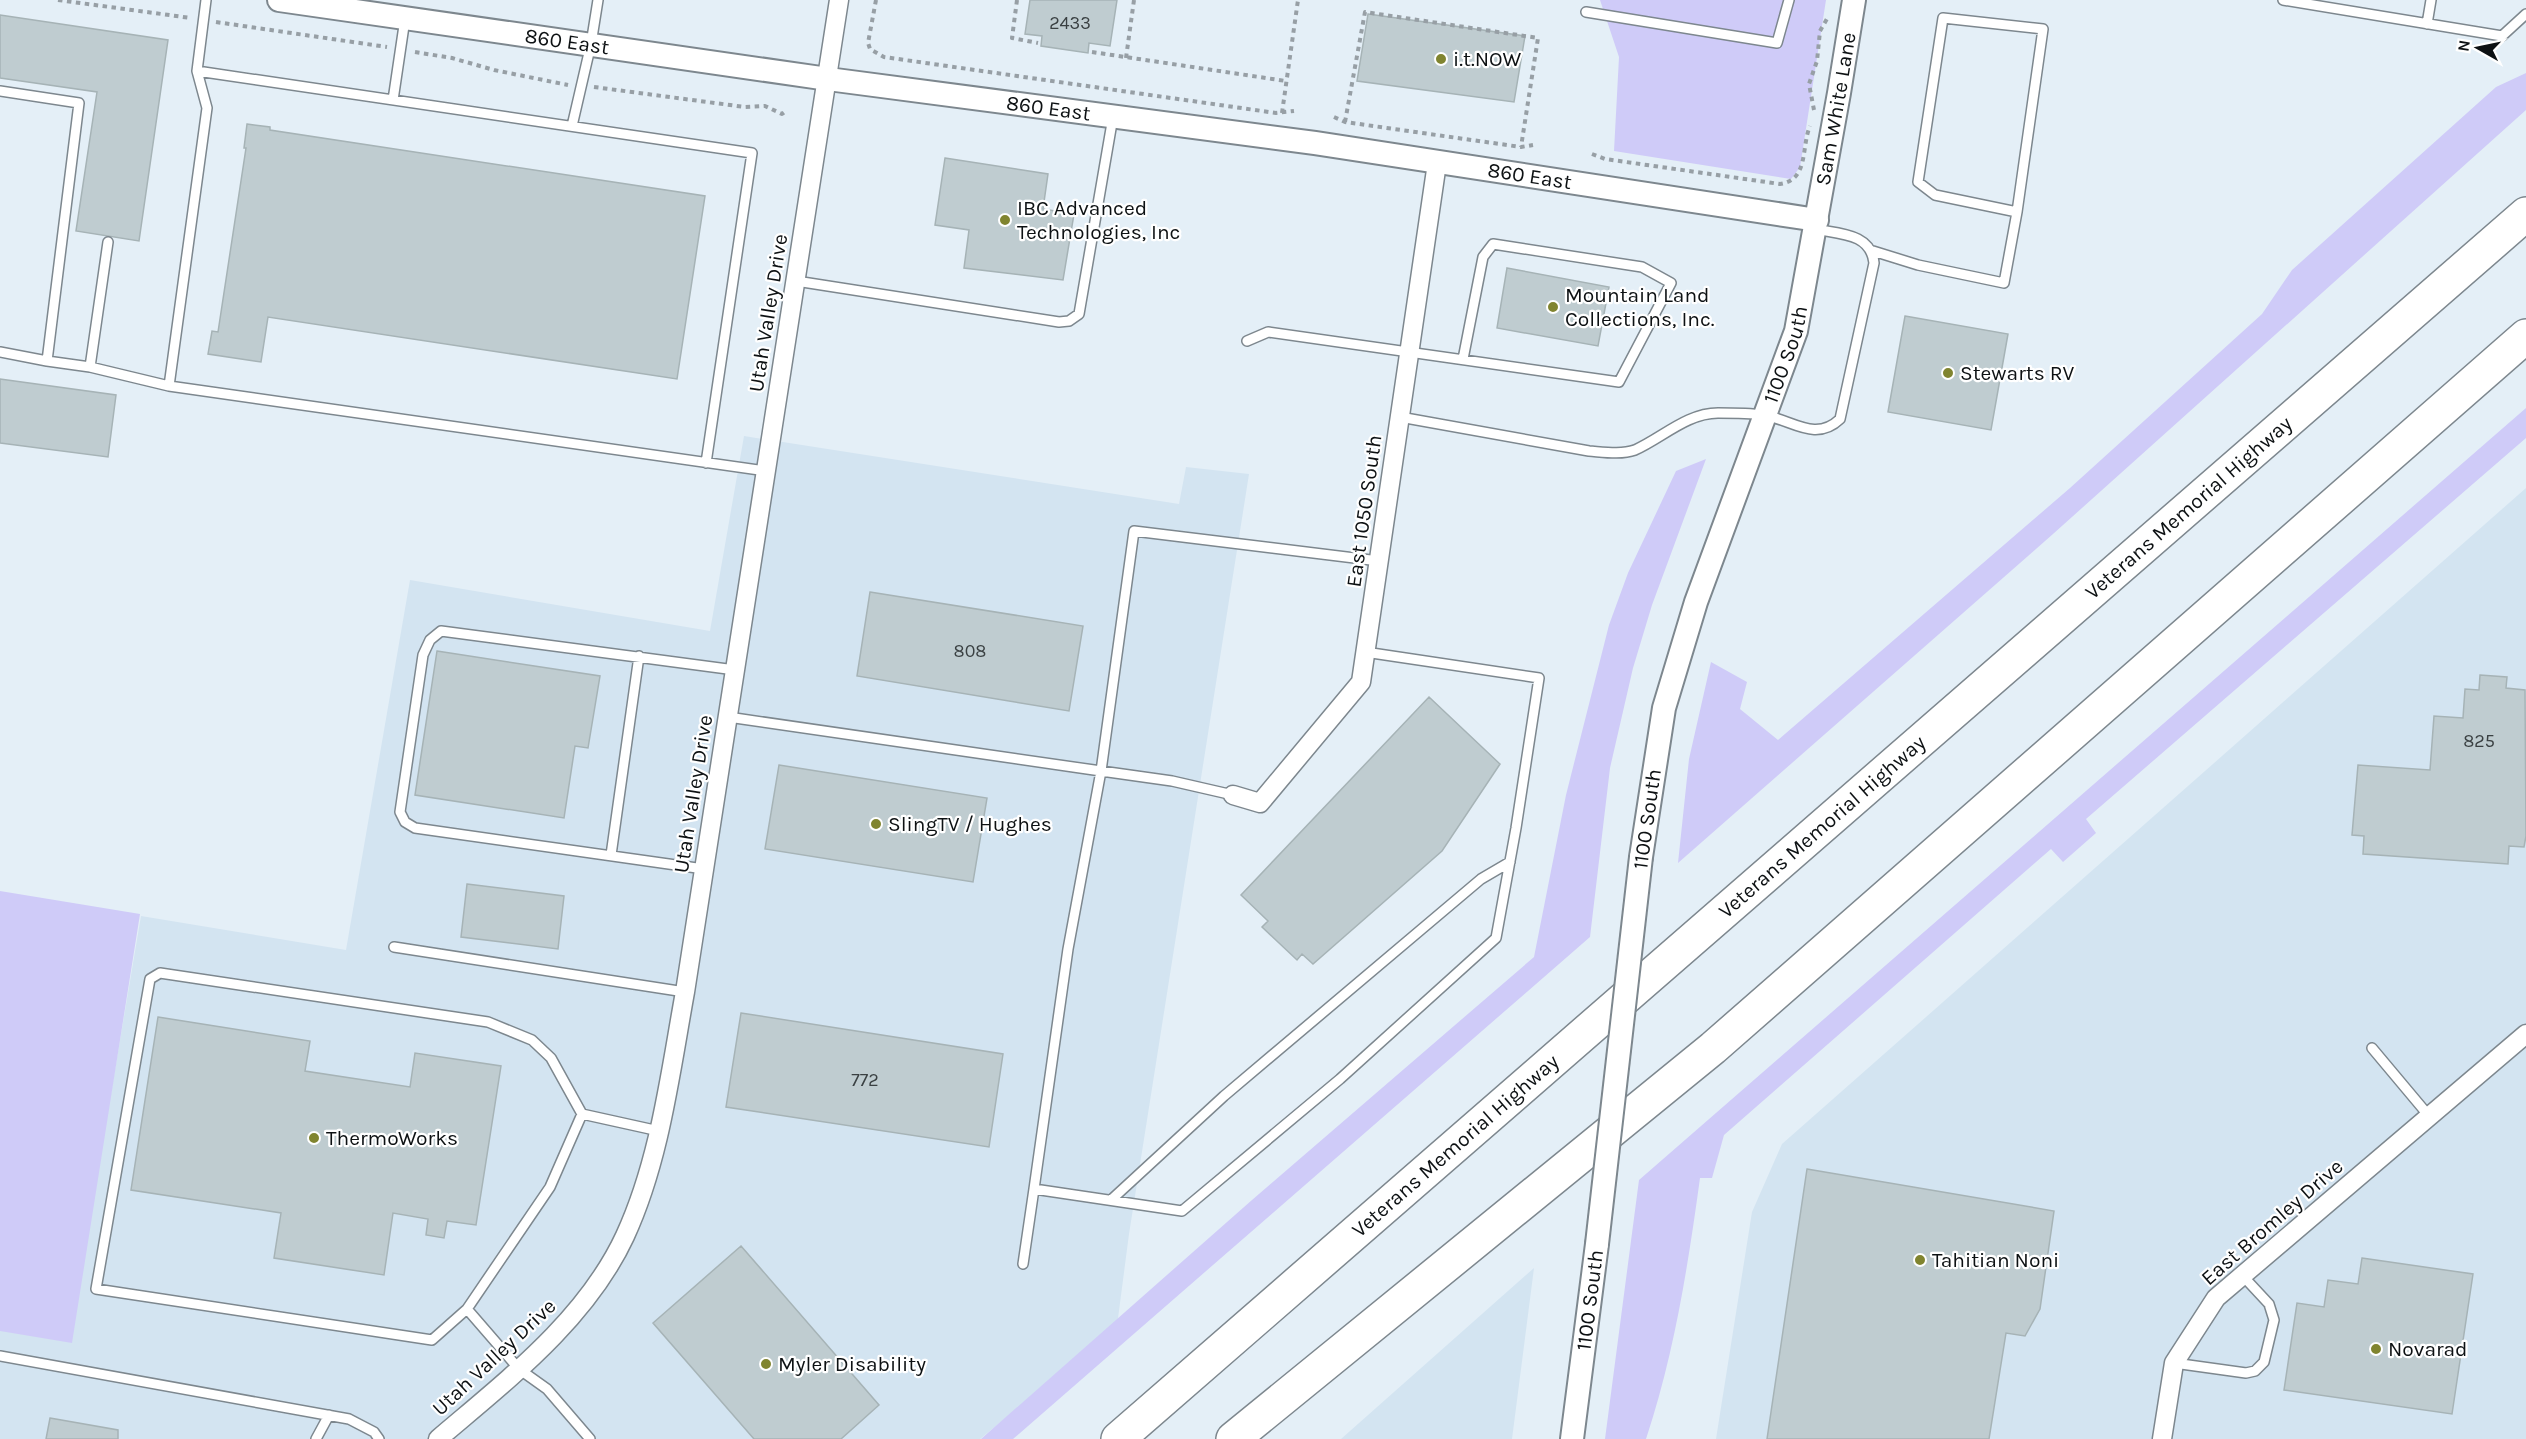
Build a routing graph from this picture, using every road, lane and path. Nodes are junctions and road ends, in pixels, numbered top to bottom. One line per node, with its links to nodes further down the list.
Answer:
1 (58, 0): 17 (path)
2 (206, 0): 27 (lane)
3 (279, 0): 18 (street, 860 East)
4 (598, 0): 22 (lane)
5 (839, 0): 28 (street, Utah Valley Drive)
6 (876, 0): 36 (path)
7 (1017, 0): 21 (path)
8 (1134, 0): 26 (path)
9 (1298, 0): 29 (path)
10 (1789, 0): 14 (lane)
11 (1854, 0): 49 (street, Sam White Lane)
12 (2283, 0): 19 (lane)
13 (2431, 0): 19 (lane)
14 (1586, 12)
15 (2526, 14): 19 (lane)
16 (1830, 15): 37 (path)
17 (182, 17)
18 (405, 18): 22 (street, 860 East); 33 (lane)
19 (2427, 24)
20 (235, 25): 23 (path)
21 (1038, 42)
22 (591, 44): 28 (street, 860 East); 42 (lane)
23 (379, 46)
24 (1092, 52): 26 (path)
25 (424, 54): 30 (path)
26 (1126, 58): 29 (path)
27 (197, 71): 33 (lane); 60 (lane)
28 (828, 78): 38 (street, 860 East); 52 (street, Utah Valley Drive)
29 (1286, 81): 36 (path)
30 (562, 84)
31 (600, 88): 34 (path)
32 (0, 91): 58 (lane)
33 (393, 100): 42 (lane)
34 (786, 111)
35 (1294, 111): 36 (path)
36 (1282, 113)
37 (1814, 114)
38 (1113, 117): 46 (street, 860 East); 52 (lane)
39 (1334, 117): 41 (path)
40 (1812, 120): 45 (path)
41 (1345, 122): 44 (path); 44 (path)
42 (572, 126): 63 (lane)
43 (1533, 146): 44 (path)
44 (1521, 147)
45 (1592, 154)
46 (1437, 163): 49 (street, 860 East); 55 (street, East 1050 South)
47 (2017, 212): 47 (lane); 51 (lane)
48 (2526, 214): 95 (highway, Veterans Memorial Highway)
49 (1816, 224): 51 (lane); 61 (street, 1100 South)
50 (108, 242): 59 (lane)
51 (1873, 251): 61 (lane)
52 (796, 281): 64 (street, Utah Valley Drive)
53 (2526, 336): 96 (highway)
54 (1247, 341): 55 (lane)
55 (1410, 351): 57 (lane); 62 (street, East 1050 South)
56 (0, 352): 58 (lane)
57 (1463, 359): 57 (lane)
58 (47, 361): 59 (lane)
59 (90, 368): 60 (lane)
60 (168, 386): 63 (lane)
61 (1765, 415): 62 (lane); 97 (street, 1100 South, bridge)
62 (1400, 417): 65 (street, East 1050 South)
63 (706, 463): 64 (lane)
64 (766, 471): 68 (street, Utah Valley Drive)
65 (1380, 561): 66 (street, East 1050 South); 70 (lane)
66 (1365, 652): 71 (street, East 1050 South); 73 (lane)
67 (639, 656): 68 (lane); 72 (lane); 72 (lane)
68 (735, 670): 69 (street, Utah Valley Drive)
69 (728, 717): 70 (lane); 74 (street, Utah Valley Drive)
70 (1101, 771): 71 (lane); 82 (lane)
71 (1233, 795)
72 (611, 855): 74 (lane)
73 (1510, 862): 83 (lane); 83 (lane)
74 (704, 868): 76 (street, Utah Valley Drive)
75 (394, 947): 76 (lane)
76 (685, 993): 81 (street, Utah Valley Drive)
77 (2526, 1034): 80 (street, East Bromley Drive)
78 (2372, 1048): 80 (lane)
79 (582, 1114): 81 (lane); 86 (lane); 86 (lane)
80 (2429, 1116): 85 (street, East Bromley Drive)
81 (659, 1131): 89 (street, Utah Valley Drive)
82 (1034, 1189): 83 (lane); 84 (lane)
83 (1111, 1200)
84 (1023, 1264)
85 (2242, 1275): 88 (street, East Bromley Drive); 88 (lane)
86 (467, 1310): 89 (lane)
87 (0, 1356): 90 (lane)
88 (2175, 1363): 98 (street, East Bromley Drive)
89 (519, 1370): 93 (street, Utah Valley Drive); 94 (lane)
90 (329, 1415): 91 (lane); 92 (lane)
91 (316, 1439)
92 (379, 1439)
93 (438, 1439)
94 (590, 1439)
95 (1118, 1439)
96 (1233, 1439)
97 (1572, 1439)
98 (2162, 1439)

